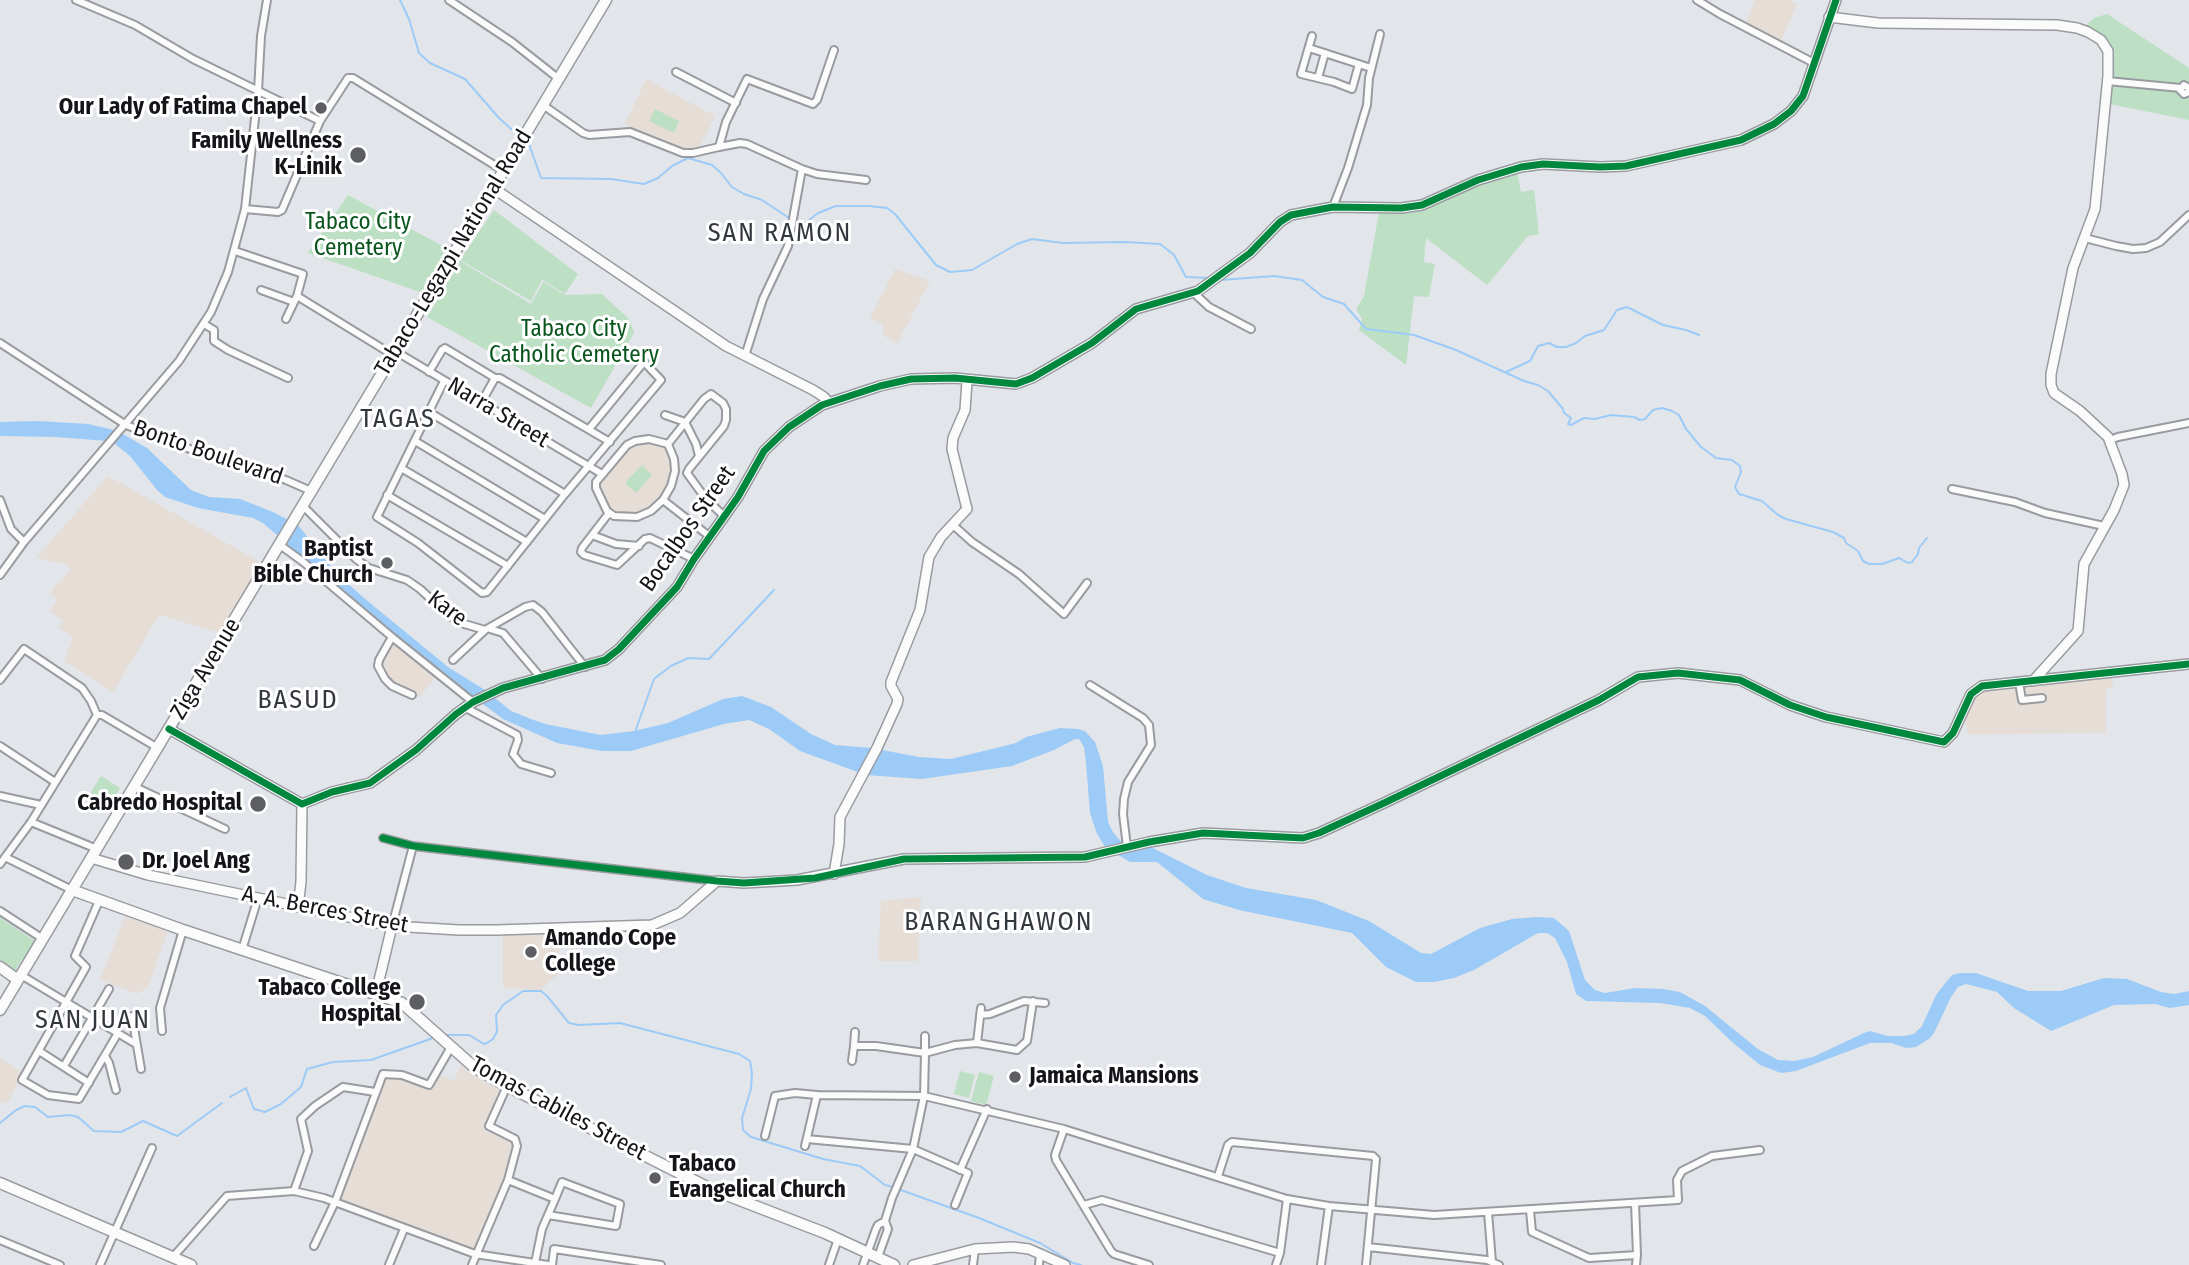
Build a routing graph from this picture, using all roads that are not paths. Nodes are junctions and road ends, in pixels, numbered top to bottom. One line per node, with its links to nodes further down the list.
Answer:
1 (76, 0): 21 (street)
2 (267, 0): 21 (street)
3 (449, 0): 18 (street)
4 (606, 0): 18 (main road, Tabaco-Legazpi National Road)
5 (1698, 0): 13 (street)
6 (1836, 0): 7 (street, Bocalbos Street)
7 (1829, 17): 13 (street, Bocalbos Street); 19 (street)
8 (1380, 34): 15 (street)
9 (1312, 36): 10 (street)
10 (1309, 48): 12 (street); 17 (street)
11 (834, 50): 22 (street)
12 (1325, 53): 14 (street); 17 (street)
13 (1814, 63): 30 (street, Bocalbos Street)
14 (1359, 64): 15 (street); 17 (street)
15 (1371, 68): 30 (street)
16 (676, 72): 22 (street)
17 (1318, 78)
18 (559, 79): 23 (main road, Tabaco-Legazpi National Road)
19 (2107, 81): 20 (street); 33 (street)
20 (2189, 90)
21 (258, 91): 24 (street); 31 (street)
22 (736, 103): 25 (street)
23 (543, 105): 25 (street); 27 (main road, Tabaco-Legazpi National Road)
24 (320, 121): 27 (street); 31 (street)
25 (719, 147): 26 (street)
26 (802, 169): 28 (street); 43 (street)
27 (504, 171): 29 (main road, Tabaco-Legazpi National Road)
28 (866, 180)
29 (493, 188): 42 (main road, Tabaco-Legazpi National Road); 43 (street)
30 (1333, 207): 36 (street, Bocalbos Street)
31 (245, 209): 34 (street)
32 (2189, 215): 33 (street)
33 (2085, 238): 57 (street)
34 (235, 251): 37 (street); 39 (street)
35 (261, 290): 37 (street, Narra Street)
36 (1194, 293): 40 (street); 48 (street, Bocalbos Street)
37 (296, 299): 38 (street); 42 (street, Narra Street)
38 (286, 319)
39 (204, 324): 45 (street); 55 (street)
40 (1251, 329)
41 (0, 343): 55 (street, Bonto Boulevard)
42 (394, 353): 44 (street, Narra Street); 68 (main road, Tabaco-Legazpi National Road)
43 (746, 356): 49 (street)
44 (429, 372): 46 (street); 47 (street, Narra Street)
45 (288, 377)
46 (495, 378): 50 (street); 56 (street)
47 (444, 381): 50 (street, Narra Street); 51 (street)
48 (967, 381): 49 (street, Bocalbos Street); 77 (street)
49 (828, 402): 75 (street, Bocalbos Street)
50 (481, 403): 62 (street, Narra Street)
51 (429, 412): 58 (street); 69 (street)
52 (665, 415): 53 (street)
53 (685, 422): 60 (street); 61 (street); 61 (street)
54 (2189, 423): 57 (street)
55 (124, 428): 68 (street, Bonto Boulevard); 81 (street)
56 (589, 429): 59 (street); 59 (street)
57 (2110, 440): 78 (street)
58 (415, 441): 63 (street); 76 (street)
59 (610, 442): 62 (street)
60 (667, 444): 64 (street); 66 (street)
61 (699, 456): 65 (street)
62 (589, 466): 66 (street, Narra Street); 69 (street)
63 (401, 468): 70 (street); 82 (street)
64 (676, 471): 65 (street); 72 (street)
65 (688, 473): 75 (street)
66 (602, 474): 74 (street)
67 (1952, 489): 78 (street)
68 (311, 491): 73 (main road, Tabaco-Legazpi National Road)
69 (565, 494): 76 (street)
70 (387, 495): 86 (street); 86 (street)
71 (0, 500): 81 (street)
72 (663, 500): 74 (street); 80 (street)
73 (303, 506): 83 (main road, Tabaco-Legazpi National Road); 89 (street, Kare)
74 (609, 513): 79 (street)
75 (724, 516): 80 (street, Bocalbos Street)
76 (545, 519): 82 (street)
77 (953, 525): 88 (street); 122 (street)
78 (2104, 526): 96 (street)
79 (592, 535): 84 (street); 84 (street)
80 (709, 537): 85 (street, Bocalbos Street)
81 (24, 542): 87 (street)
82 (527, 542): 86 (street)
83 (280, 544): 90 (street); 104 (main road, Ziga Avenue)
84 (639, 546): 85 (street)
85 (694, 559): 93 (street, Bocalbos Street)
86 (508, 566)
87 (0, 575)
88 (1087, 583)
89 (488, 630): 91 (street); 93 (street, Kare); 94 (street)
90 (391, 637): 99 (street); 101 (street)
91 (453, 660)
92 (2189, 664): 96 (street)
93 (585, 667): 94 (street, Bocalbos Street)
94 (542, 678): 101 (street, Bocalbos Street)
95 (0, 680): 103 (street)
96 (2033, 681): 97 (street)
97 (2019, 682): 100 (street); 117 (street)
98 (1090, 685): 117 (street)
99 (412, 695)
100 (2042, 698)
101 (474, 701): 102 (street, Bocalbos Street)
102 (464, 708): 107 (street); 111 (street, Bocalbos Street)
103 (97, 715): 106 (street); 108 (street)
104 (169, 729): 106 (main road, Ziga Avenue); 111 (street)
105 (0, 746): 108 (street)
106 (158, 748): 109 (main road, Ziga Avenue)
107 (551, 773)
108 (55, 782): 112 (street)
109 (135, 787): 114 (street); 118 (main road, Ziga Avenue)
110 (0, 796): 112 (street)
111 (302, 804): 127 (street)
112 (41, 805): 113 (street)
113 (31, 822): 118 (street); 119 (street)
114 (225, 829)
115 (383, 838): 116 (street)
116 (413, 846): 123 (street); 129 (street)
117 (1125, 848): 122 (street)
118 (97, 849): 120 (main road, Ziga Avenue)
119 (5, 857): 121 (street); 124 (street)
120 (91, 858): 124 (main road, Ziga Avenue); 125 (street, A. A. Berces Street)
121 (0, 864)
122 (834, 874): 123 (street)
123 (717, 881): 129 (street, A. A. Berces Street)
124 (72, 890): 126 (main road, Tomas Cabiles Street); 131 (main road, Ziga Avenue)
125 (258, 898): 127 (street, A. A. Berces Street); 132 (street)
126 (99, 901): 130 (main road, Tomas Cabiles Street); 138 (street)
127 (298, 907): 129 (street, A. A. Berces Street)
128 (0, 911): 131 (street)
129 (392, 926): 136 (street)
130 (183, 930): 132 (main road, Tomas Cabiles Street); 143 (street)
131 (43, 939): 134 (main road, Ziga Avenue)
132 (242, 950): 136 (main road, Tomas Cabiles Street)
133 (0, 967): 134 (main road)
134 (19, 977): 138 (street); 140 (main road, Ziga Avenue)
135 (109, 989): 142 (street)
136 (376, 993): 149 (main road, Tomas Cabiles Street)
137 (1033, 1001): 139 (street); 147 (street); 147 (street)
138 (67, 1003): 142 (street); 151 (street)
139 (1045, 1003)
140 (0, 1010)
141 (132, 1016): 148 (street)
142 (93, 1018): 145 (street); 155 (street)
143 (162, 1031)
144 (855, 1032): 150 (street)
145 (118, 1033): 148 (street); 153 (street)
146 (925, 1036): 152 (street)
147 (977, 1043): 152 (street)
148 (136, 1044): 156 (street)
149 (449, 1044): 158 (main road, Tomas Cabiles Street); 160 (street)
150 (853, 1045): 152 (street); 154 (street)
151 (39, 1051): 155 (street); 157 (street)
152 (925, 1053): 162 (street)
153 (105, 1056): 157 (street); 159 (street)
154 (852, 1061)
155 (64, 1066): 157 (street)
156 (141, 1069)
157 (89, 1083)
158 (507, 1086): 171 (street); 188 (main road, Tomas Cabiles Street)
159 (116, 1090)
160 (375, 1092): 173 (street); 176 (street)
161 (817, 1095): 162 (street); 165 (street); 167 (street)
162 (924, 1096): 163 (street); 167 (street)
163 (987, 1109): 164 (street); 169 (street)
164 (1064, 1129): 170 (street); 179 (street)
165 (765, 1136)
166 (152, 1148): 187 (street)
167 (913, 1149): 169 (street); 185 (street)
168 (1760, 1150): 177 (street)
169 (960, 1170): 178 (street)
170 (1218, 1176): 175 (street); 181 (street)
171 (508, 1180): 174 (street); 195 (street)
172 (0, 1183): 187 (main road)
173 (294, 1191): 176 (street); 198 (street)
174 (555, 1199): 184 (street); 184 (street)
175 (1287, 1199): 180 (street); 194 (street)
176 (335, 1202): 186 (street); 190 (street)
177 (1634, 1203): 182 (street); 197 (street)
178 (955, 1205)
179 (1084, 1205): 194 (street); 216 (street)
180 (1329, 1206): 181 (street); 218 (street)
181 (1372, 1209): 183 (street); 191 (street)
182 (1530, 1210): 183 (street); 197 (street)
183 (1488, 1212): 201 (street)
184 (548, 1215): 200 (street)
185 (885, 1221): 193 (street); 199 (street)
186 (404, 1228): 195 (street); 205 (street)
187 (116, 1231): 198 (main road); 203 (street)
188 (838, 1239): 193 (main road, Tomas Cabiles Street); 209 (street)
189 (0, 1240): 202 (street)
190 (314, 1246)
191 (1368, 1247): 201 (street); 219 (street)
192 (975, 1249): 196 (street); 212 (street); 213 (street)
193 (867, 1252): 199 (main road, Tomas Cabiles Street); 210 (street)
194 (1280, 1253): 217 (street)
195 (475, 1254): 200 (street); 206 (street)
196 (1040, 1254): 214 (street); 215 (street)
197 (1637, 1255): 220 (street)
198 (173, 1257): 204 (main road)
199 (878, 1257): 211 (main road, Tomas Cabiles Street)
200 (535, 1263): 207 (street)
201 (1496, 1264)
202 (60, 1265)
203 (100, 1265)
204 (191, 1265)
205 (389, 1265)
206 (472, 1265)
207 (550, 1265): 208 (street)
208 (661, 1265)
209 (829, 1265)
210 (863, 1265)
211 (894, 1265)
212 (913, 1265)
213 (973, 1265)
214 (1038, 1265)
215 (1065, 1265)
216 (1149, 1265)
217 (1276, 1265)
218 (1321, 1265)
219 (1366, 1265)
220 (1636, 1265)

